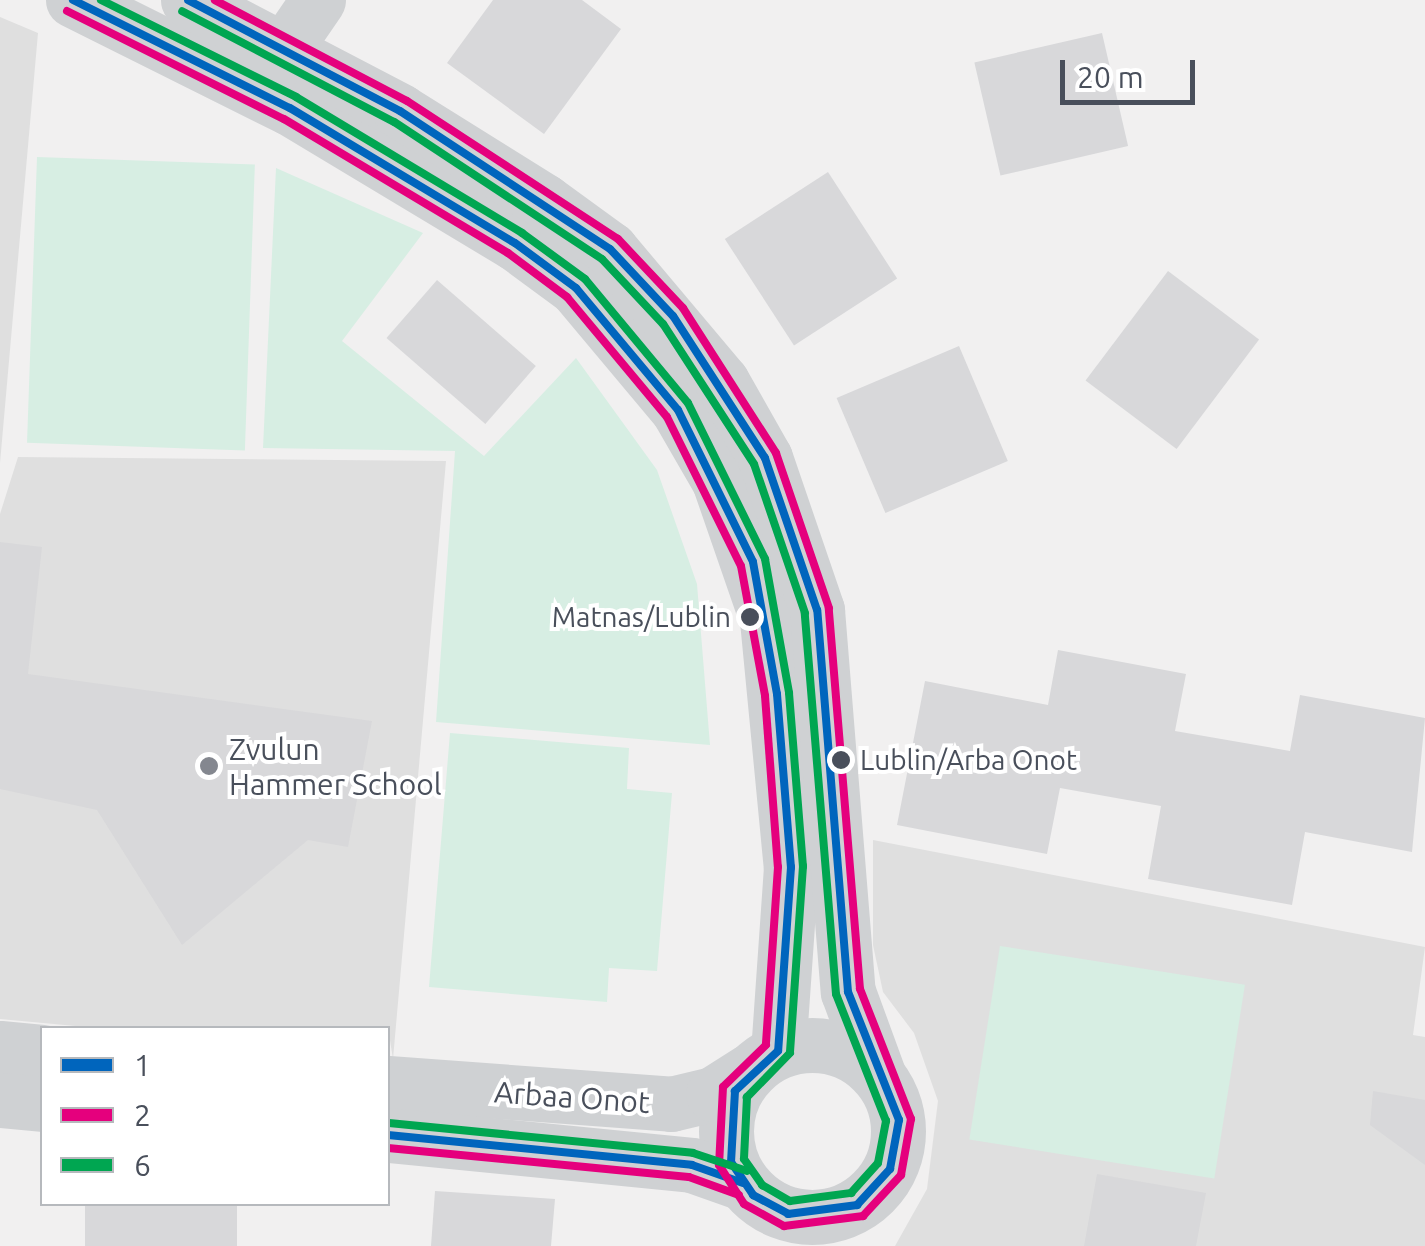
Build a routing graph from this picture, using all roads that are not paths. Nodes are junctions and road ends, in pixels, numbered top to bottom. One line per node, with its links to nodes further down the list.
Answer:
1 (73, 0): 4 (street)
2 (188, 0): 4 (street)
3 (318, 0): 4 (street)
4 (271, 70): 7 (street); 8 (street)
5 (0, 1048): 6 (street)
6 (40, 1052)
7 (764, 1061): 8 (street); 9 (street, Arbaa Onot); 14 (street)
8 (878, 1074): 13 (street)
9 (390, 1082)
10 (0, 1100): 11 (street)
11 (40, 1104)
12 (390, 1135): 14 (street, Arbaa Onot)
13 (876, 1190): 14 (street); 15 (street)
14 (763, 1211)
15 (857, 1246)

